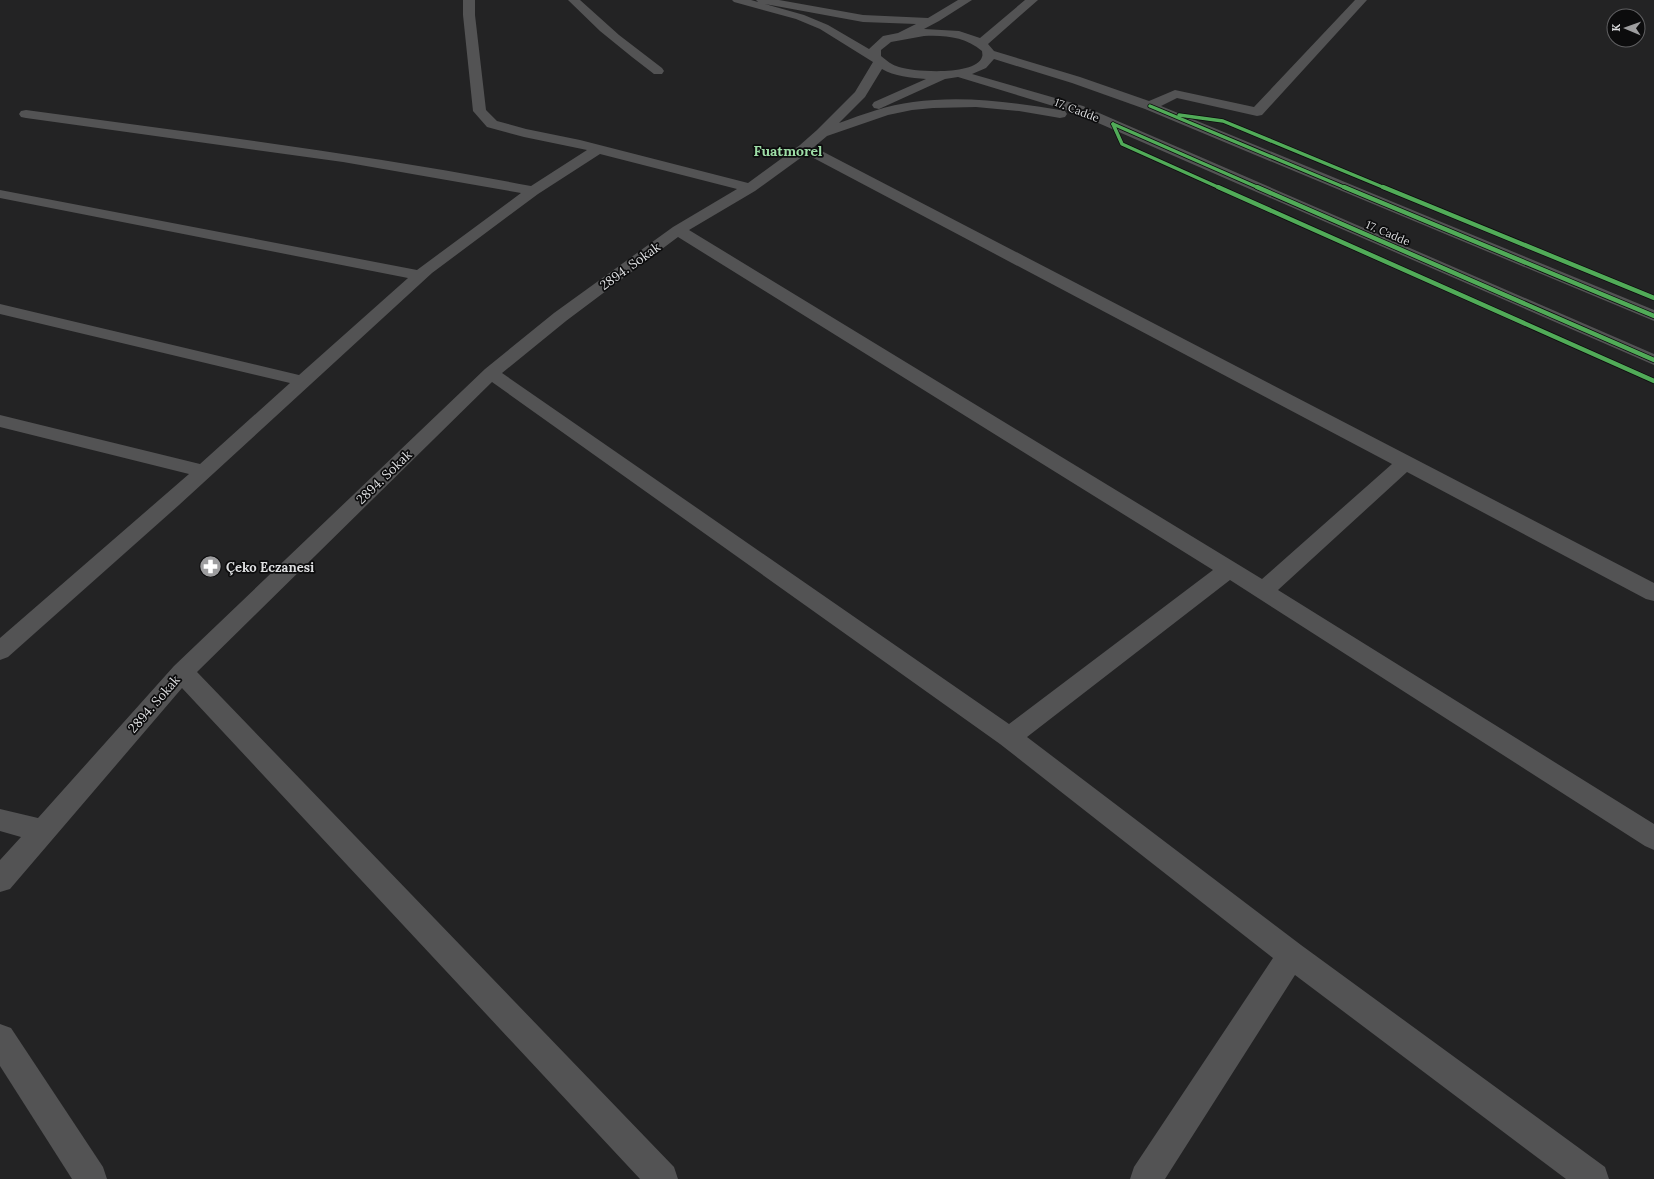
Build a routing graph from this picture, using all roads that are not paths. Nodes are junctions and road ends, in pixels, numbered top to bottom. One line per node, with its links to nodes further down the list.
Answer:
1 (470, 0): 19 (street)
2 (574, 0): 12 (street)
3 (738, 0): 11 (street)
4 (762, 0): 8 (street)
5 (966, 0): 8 (street)
6 (1032, 0): 10 (street)
7 (1361, 0): 14 (street)
8 (935, 20): 9 (street)
9 (902, 35): 10 (street, 17. Cadde); 11 (street)
10 (985, 48): 13 (street); 14 (street, 17. Cadde)
11 (877, 59): 13 (street); 17 (street)
12 (658, 71)
13 (951, 74): 16 (street, 17. Cadde); 17 (street)
14 (1150, 106): 26 (street, 17. Cadde)
15 (26, 114): 21 (street)
16 (1113, 124): 17 (street); 27 (street, 17. Cadde)
17 (822, 133): 18 (street, 2894. Sokak)
18 (805, 148): 20 (street, 2894. Sokak); 31 (street)
19 (598, 149): 20 (street); 21 (street)
20 (750, 188): 23 (street, 2894. Sokak)
21 (533, 191): 24 (street)
22 (0, 194): 24 (street)
23 (678, 230): 28 (street, 2894. Sokak); 33 (street)
24 (420, 275): 29 (street)
25 (0, 309): 29 (street)
26 (1654, 316)
27 (1654, 360)
28 (491, 373): 37 (street, 2894. Sokak); 38 (street)
29 (302, 381): 32 (street)
30 (0, 421): 32 (street)
31 (1405, 463): 34 (street); 35 (street)
32 (204, 471): 36 (street)
33 (1229, 569): 34 (street); 38 (street)
34 (1264, 591): 41 (street)
35 (1654, 593)
36 (0, 651)
37 (182, 672): 40 (street, 2894. Sokak); 46 (street)
38 (1009, 737): 43 (street)
39 (0, 820): 40 (street)
40 (43, 831): 42 (street, 2894. Sokak)
41 (1654, 838)
42 (0, 880)
43 (1290, 955): 47 (street); 48 (street)
44 (0, 1039): 45 (street)
45 (91, 1179)
46 (662, 1179)
47 (1146, 1179)
48 (1593, 1179)

